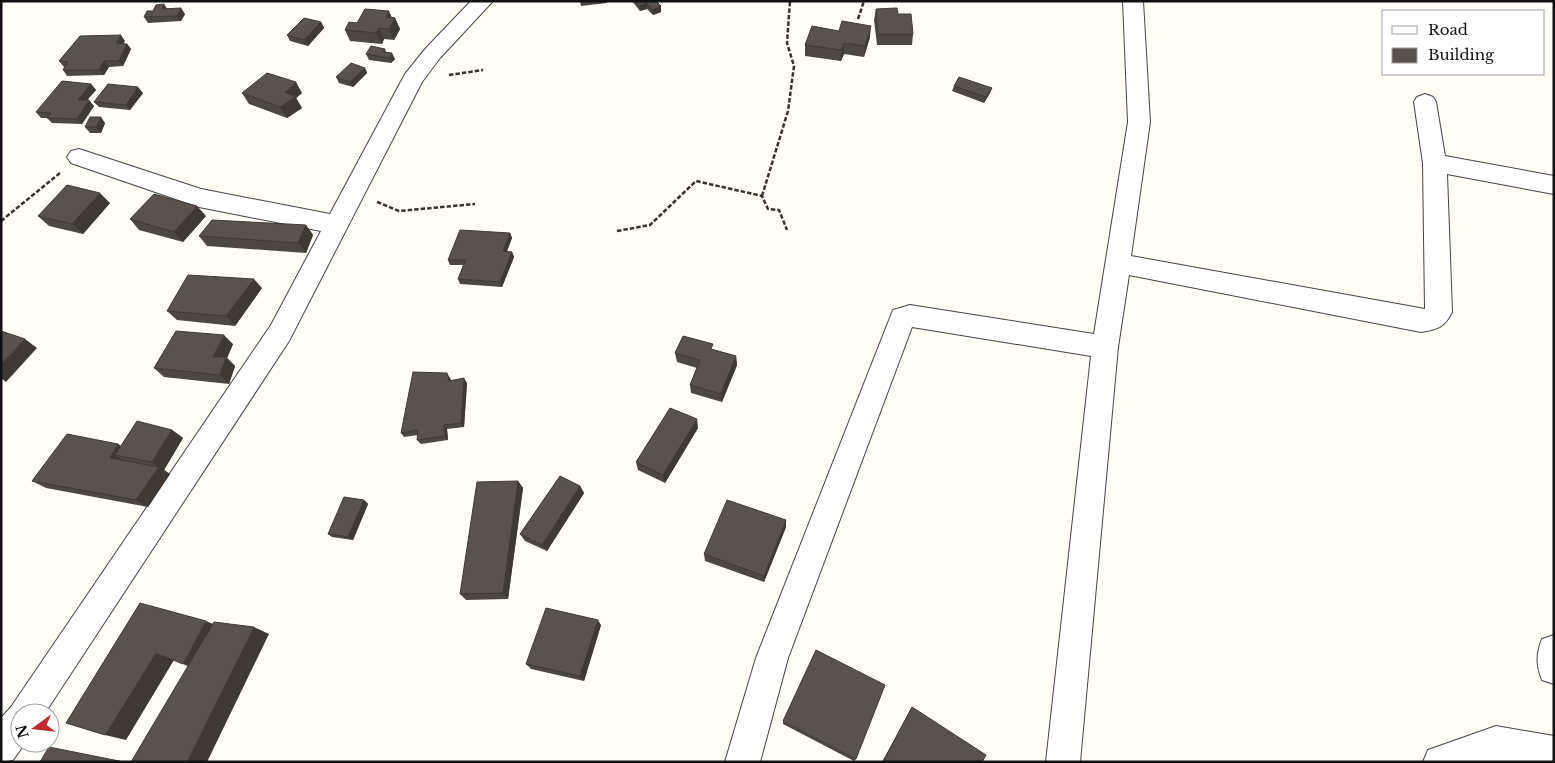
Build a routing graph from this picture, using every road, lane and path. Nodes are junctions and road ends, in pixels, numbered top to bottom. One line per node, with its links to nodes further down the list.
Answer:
1 (483, 1): 10 (street)
2 (790, 1): 11 (path)
3 (864, 1): 5 (path)
4 (1133, 1): 17 (street)
5 (858, 19)
6 (1425, 102): 8 (street)
7 (79, 157): 13 (path); 14 (street)
8 (1435, 163): 9 (street); 17 (street)
9 (1554, 185)
10 (353, 192): 12 (path); 14 (street)
11 (762, 196): 15 (path); 16 (path)
12 (475, 204)
13 (1, 221)
14 (337, 225): 21 (street)
15 (787, 230)
16 (617, 231)
17 (1117, 262): 18 (street)
18 (1105, 347): 25 (street); 26 (street)
19 (1554, 651): 20 (street)
20 (1554, 668)
21 (32, 703)
22 (10, 735): 23 (street)
23 (1, 748)
24 (1554, 753): 27 (street)
25 (742, 762)
26 (1063, 762)
27 (1440, 762)

